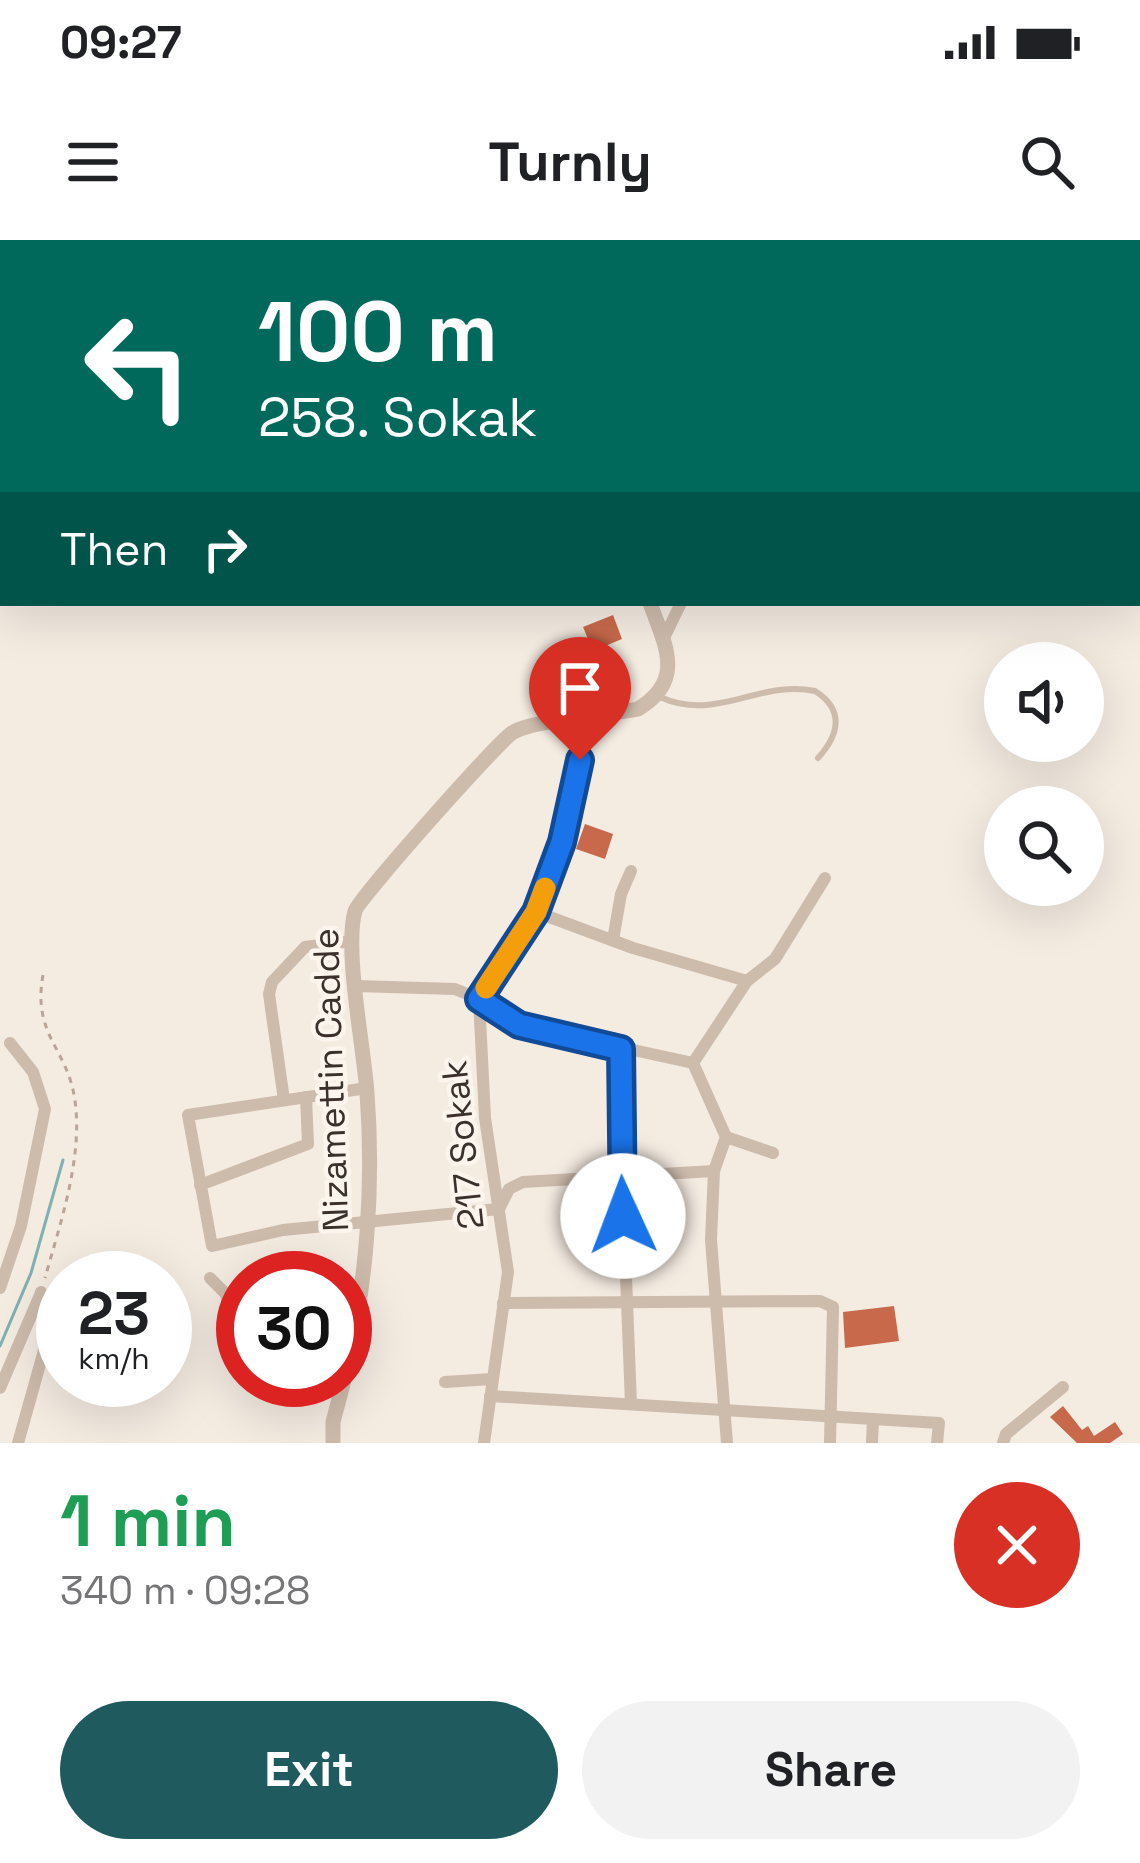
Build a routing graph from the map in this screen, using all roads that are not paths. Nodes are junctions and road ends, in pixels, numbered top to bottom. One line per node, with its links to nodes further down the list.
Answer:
1 (651, 606): 3 (street)
2 (680, 606): 3 (street)
3 (664, 638): 4 (street)
4 (656, 695): 5 (street, Nizamettin Cadde); 6 (lane)
5 (589, 719): 9 (street); 11 (street, Nizamettin Cadde)
6 (818, 758)
7 (631, 871): 10 (street)
8 (824, 878): 12 (street)
9 (536, 912): 10 (street); 14 (street)
10 (613, 940): 12 (street)
11 (352, 941): 13 (street, Nizamettin Cadde); 20 (street)
12 (747, 981): 17 (street)
13 (356, 986): 14 (street); 18 (street, Nizamettin Cadde)
14 (479, 999): 16 (street); 26 (street, 217 Sokak)
15 (10, 1043): 31 (street)
16 (621, 1049): 17 (street); 24 (street)
17 (693, 1063): 21 (street)
18 (367, 1088): 19 (street); 27 (street, Nizamettin Cadde)
19 (306, 1097): 20 (street); 25 (street)
20 (284, 1100): 25 (street)
21 (726, 1138): 22 (street); 23 (street)
22 (773, 1153)
23 (714, 1171): 24 (street); 33 (street)
24 (622, 1174): 26 (street); 32 (street)
25 (200, 1185): 27 (street)
26 (499, 1210): 27 (street); 34 (street, 217 Sokak)
27 (368, 1220): 28 (street, Nizamettin Cadde)
28 (363, 1251)
29 (211, 1278): 30 (street)
30 (216, 1283)
31 (0, 1288)
32 (626, 1300): 33 (street); 34 (street); 40 (street)
33 (717, 1302): 42 (street); 43 (street)
34 (503, 1303): 35 (street, 217 Sokak)
35 (492, 1379): 36 (street); 39 (street, 217 Sokak)
36 (445, 1382)
37 (1064, 1387): 52 (street)
38 (0, 1388): 45 (street)
39 (490, 1396): 40 (street); 47 (street, 217 Sokak)
40 (632, 1404): 42 (street)
41 (337, 1407): 46 (street, Nizamettin Cadde)
42 (722, 1409): 43 (street); 48 (street)
43 (831, 1415): 44 (street); 49 (street)
44 (873, 1419): 50 (street); 51 (street)
45 (18, 1443)
46 (333, 1443)
47 (484, 1443)
48 (727, 1443)
49 (830, 1443)
50 (872, 1443)
51 (937, 1443)
52 (1003, 1443)

